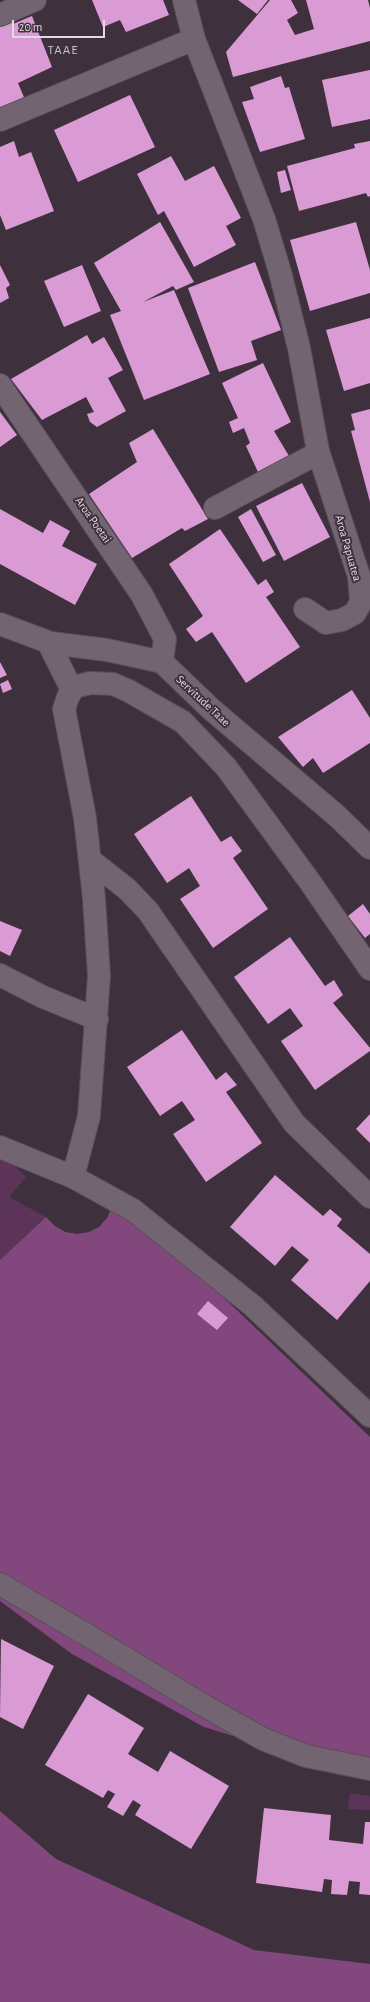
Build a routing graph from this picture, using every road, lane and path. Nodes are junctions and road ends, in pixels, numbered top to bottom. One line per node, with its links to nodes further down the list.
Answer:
1 (35, 0): 3 (street)
2 (184, 0): 4 (street)
3 (0, 15)
4 (194, 39): 5 (street); 7 (street)
5 (0, 120)
6 (0, 385): 12 (street, Aroa Poetai)
7 (318, 451): 8 (street); 9 (street, Aroa Papuatea)
8 (215, 508)
9 (305, 609)
10 (0, 624): 11 (street)
11 (48, 642): 12 (street); 13 (street)
12 (162, 662): 14 (street, Servitude Taae)
13 (72, 690): 15 (street); 16 (street)
14 (370, 848)
15 (90, 860): 18 (street); 21 (street)
16 (370, 968)
17 (0, 975): 18 (street)
18 (97, 1019): 20 (street)
19 (0, 1147): 20 (street)
20 (74, 1177): 22 (street)
21 (370, 1197)
22 (370, 1416)
23 (0, 1584): 24 (street)
24 (370, 1769)

